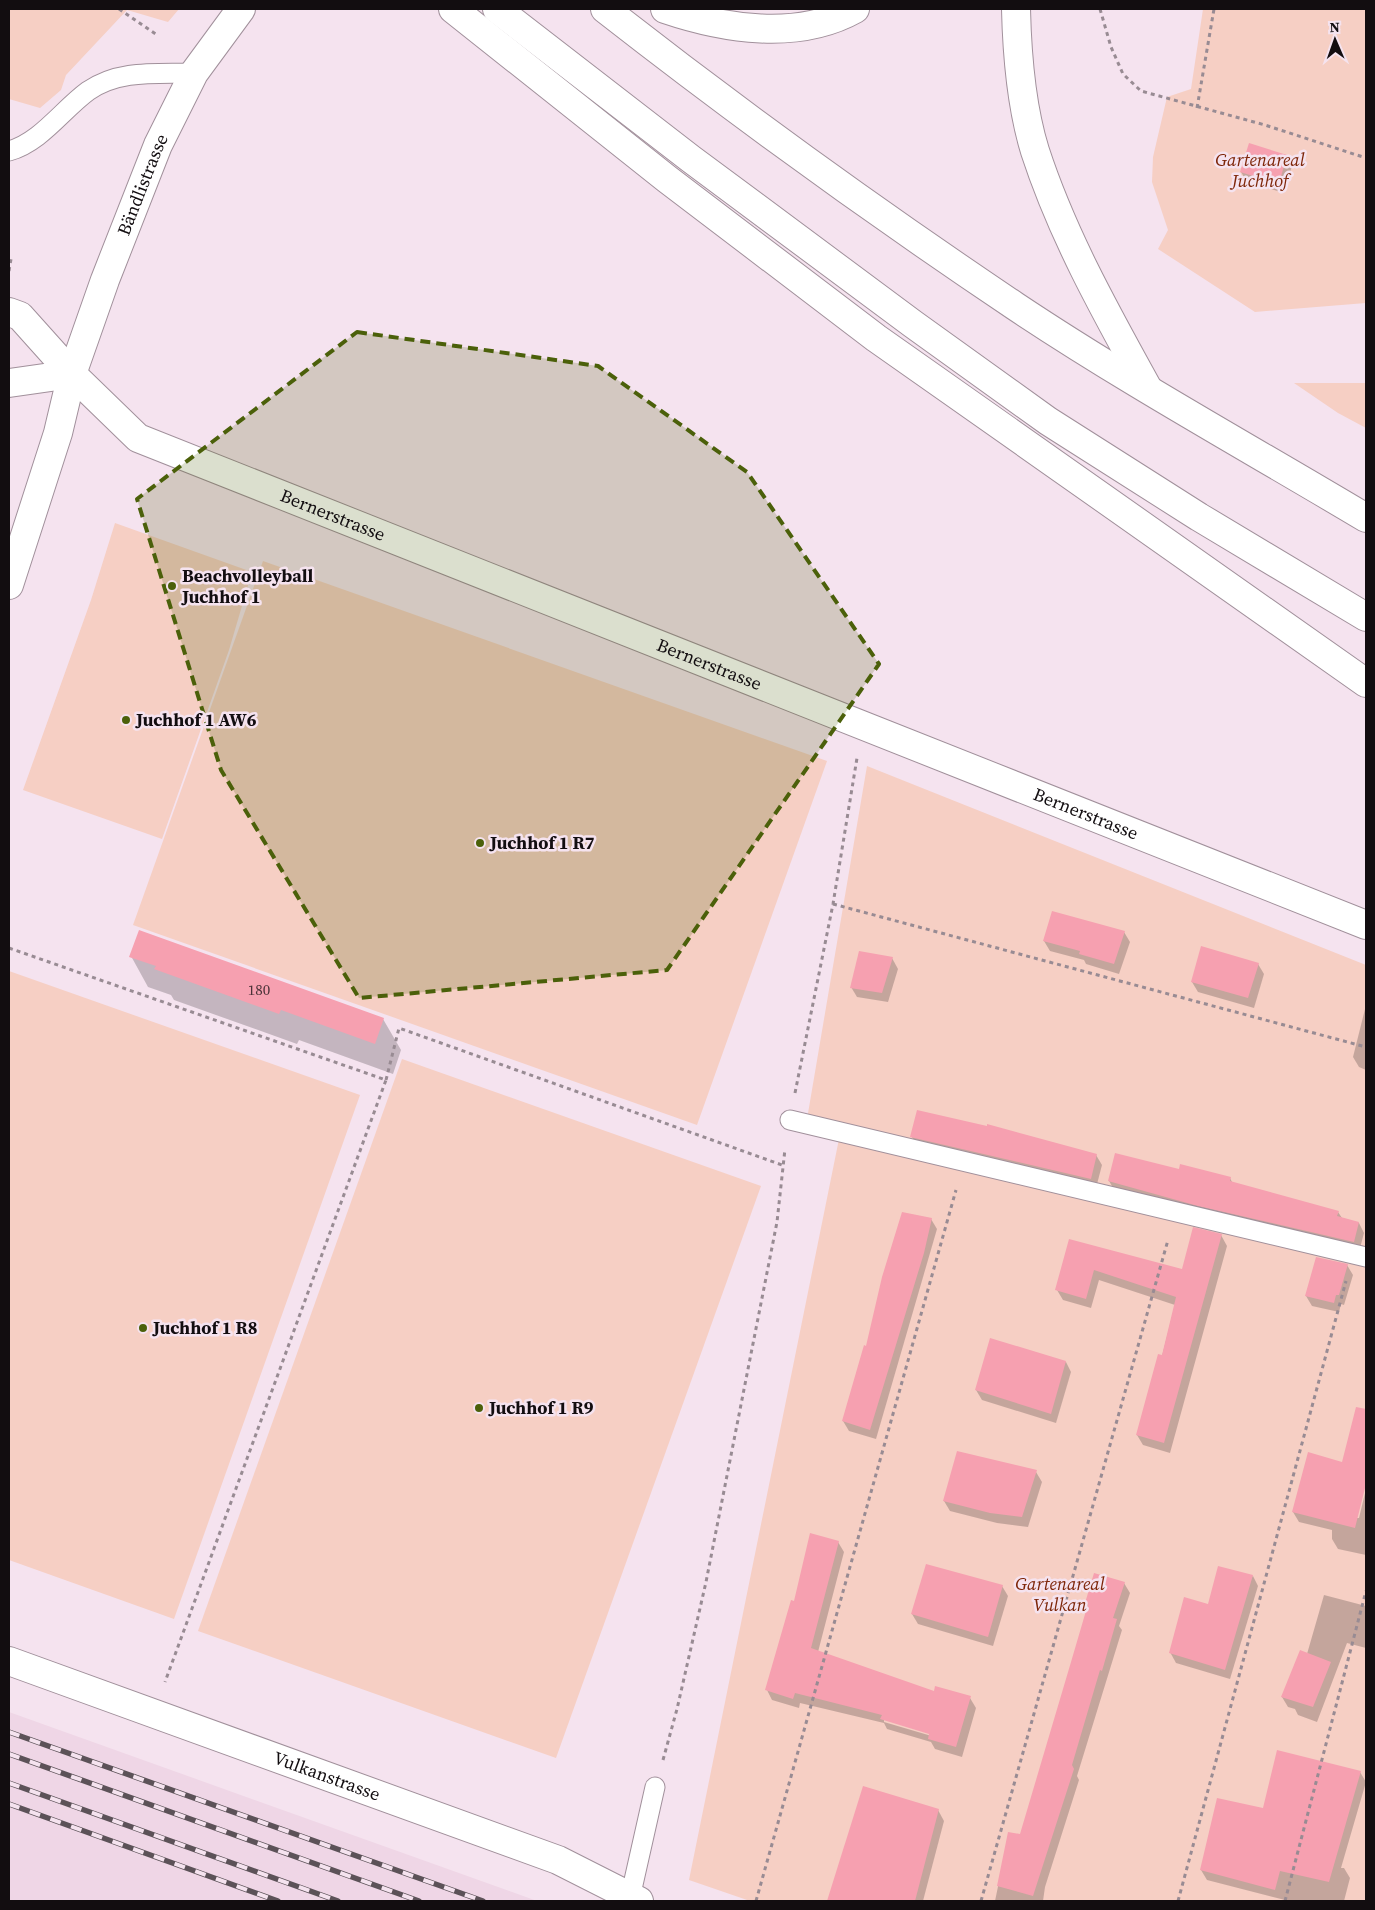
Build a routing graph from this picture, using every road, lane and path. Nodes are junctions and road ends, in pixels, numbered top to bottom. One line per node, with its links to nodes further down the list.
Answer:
1 (119, 9): 11 (path)
2 (240, 9): 12 (main road, Bändlistrasse)
3 (453, 9): 25 (main road)
4 (497, 9): 24 (main road)
5 (605, 9): 21 (main road)
6 (665, 9): 7 (main road)
7 (855, 9)
8 (1016, 9): 21 (main road)
9 (1100, 9): 13 (path)
10 (1214, 9): 13 (path)
11 (157, 35)
12 (194, 73): 14 (lane); 19 (main road, Bändlistrasse)
13 (1197, 108): 15 (path)
14 (9, 151)
15 (1366, 158)
16 (11, 258): 17 (path)
17 (9, 271)
18 (9, 312): 19 (main road, Bernerstrasse)
19 (72, 374): 20 (main road); 23 (main road, Bändlistrasse); 28 (main road, Bernerstrasse)
20 (9, 383)
21 (1147, 388): 22 (main road)
22 (1366, 518)
23 (9, 585)
24 (1366, 616)
25 (1366, 683)
26 (857, 755): 27 (path)
27 (833, 904): 30 (path); 32 (path)
28 (1366, 925)
29 (9, 948): 31 (path)
30 (1366, 1047)
31 (386, 1080): 34 (path); 39 (path)
32 (790, 1120): 33 (lane); 34 (path)
33 (964, 1163): 35 (lane); 42 (path)
34 (782, 1165): 40 (path)
35 (1176, 1212): 36 (lane); 43 (path)
36 (1360, 1256): 44 (path)
37 (1366, 1591): 45 (path)
38 (9, 1661): 39 (main road, Vulkanstrasse)
39 (154, 1713): 41 (main road, Vulkanstrasse)
40 (655, 1787): 41 (lane)
41 (634, 1900)
42 (756, 1901)
43 (981, 1901)
44 (1178, 1901)
45 (1285, 1901)

